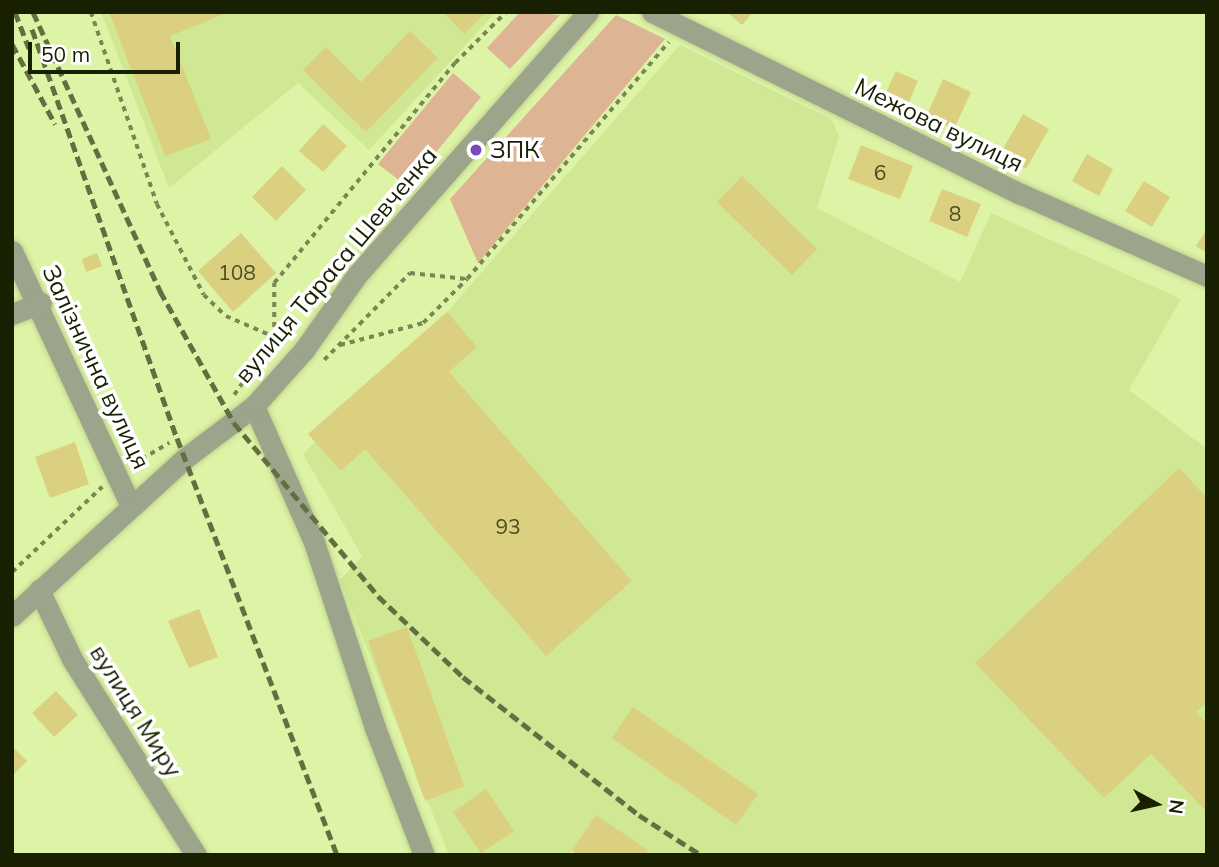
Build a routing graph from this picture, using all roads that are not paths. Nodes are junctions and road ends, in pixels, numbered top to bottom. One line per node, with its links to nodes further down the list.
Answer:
1 (652, 12): 4 (street, Межова вулиця)
2 (585, 13): 7 (street, вулиця Тараса Шевченка)
3 (12, 251): 5 (street, Залізнична вулиця)
4 (1207, 276)
5 (41, 303): 6 (street); 8 (street, Залізнична вулиця)
6 (12, 314)
7 (254, 405): 8 (street, вулиця Тараса Шевченка); 12 (street)
8 (131, 506): 9 (street, вулиця Тараса Шевченка)
9 (39, 590): 10 (street, вулиця Тараса Шевченка); 11 (street, вулиця Миру)
10 (12, 616)
11 (195, 855)
12 (424, 855)

